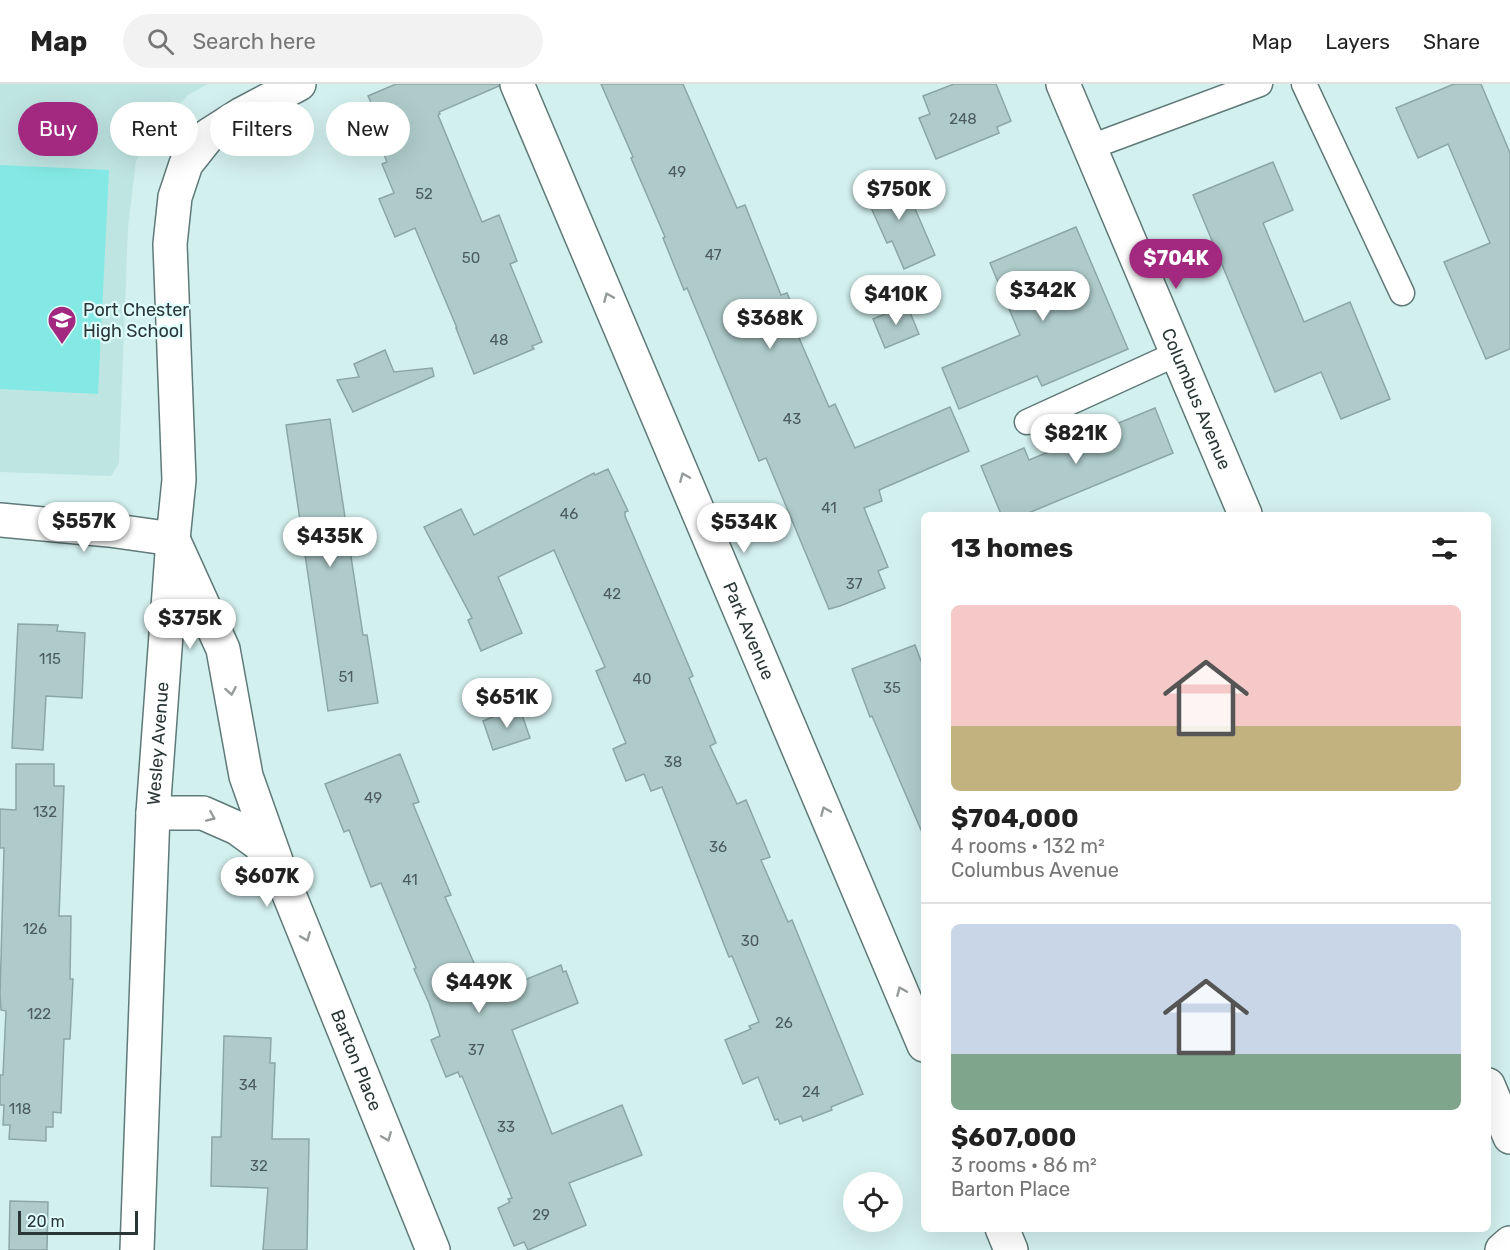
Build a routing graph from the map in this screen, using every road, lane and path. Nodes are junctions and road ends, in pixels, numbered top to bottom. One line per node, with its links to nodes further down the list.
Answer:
1 (299, 84): 12 (street, Wesley Avenue)
2 (517, 84): 15 (street, Park Avenue, one-way to 2)
3 (1063, 84): 6 (street, Columbus Avenue)
4 (1260, 84): 6 (lane)
5 (1304, 84): 7 (lane)
6 (1088, 148): 8 (street, Columbus Avenue)
7 (1402, 293)
8 (1176, 354): 9 (lane); 10 (street, Columbus Avenue)
9 (1028, 422)
10 (1244, 512)
11 (0, 520): 12 (street)
12 (173, 539): 13 (street, Wesley Avenue); 14 (street, Barton Place, one-way to 14)
13 (153, 813): 14 (street, Barton Place, one-way to 14); 20 (street, Wesley Avenue)
14 (280, 872): 21 (street, Barton Place, one-way to 21)
15 (921, 1038)
16 (1491, 1092): 17 (street)
17 (1510, 1137)
18 (1004, 1232): 22 (street)
19 (1510, 1243): 23 (street)
20 (137, 1250)
21 (433, 1250)
22 (1011, 1250)
23 (1502, 1250)

